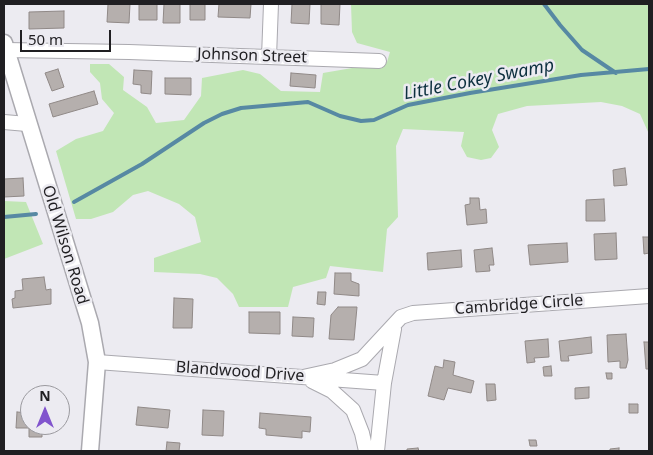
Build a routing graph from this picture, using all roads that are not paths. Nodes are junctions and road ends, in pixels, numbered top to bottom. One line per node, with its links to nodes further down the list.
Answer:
1 (271, 4): 3 (street)
2 (5, 47): 3 (street, Johnson Street); 6 (street, Old Wilson Road)
3 (269, 57): 4 (street, Johnson Street)
4 (379, 61)
5 (4, 122): 6 (street)
6 (27, 124): 9 (street, Old Wilson Road)
7 (649, 296): 8 (street, Cambridge Circle)
8 (395, 325): 10 (street, Cambridge Circle); 11 (street)
9 (97, 362): 10 (street, Blandwood Drive); 12 (street, Old Wilson Road)
10 (303, 377): 11 (street, Blandwood Drive); 13 (street)
11 (384, 384): 14 (street)
12 (90, 451)
13 (366, 451)
14 (377, 451)

